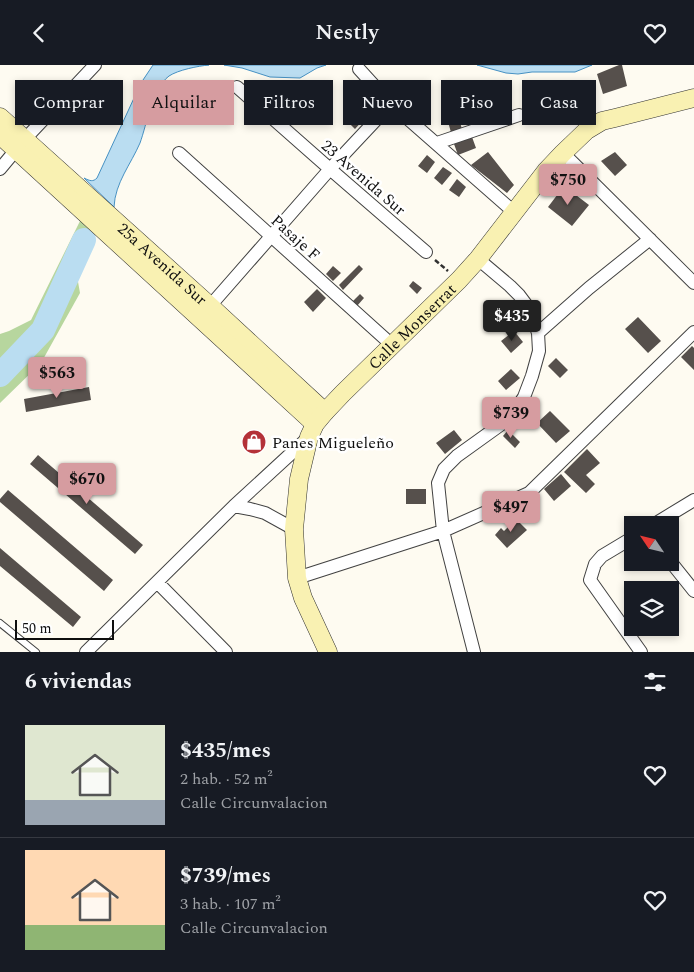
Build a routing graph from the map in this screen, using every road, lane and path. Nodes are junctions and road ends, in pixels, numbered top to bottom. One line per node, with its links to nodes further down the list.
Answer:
1 (95, 65): 12 (street)
2 (359, 69): 3 (street)
3 (369, 80)
4 (237, 87): 16 (street, 23 Avenida Sur)
5 (694, 98): 14 (street, Calle Monserrat)
6 (519, 115): 11 (street)
7 (0, 117): 12 (street, 25a Avenida Sur)
8 (371, 125): 16 (street)
9 (416, 125): 11 (street)
10 (0, 135): 12 (street, 25a Avenida Sur)
11 (437, 143): 17 (street)
12 (21, 144): 15 (street); 24 (street, 25a Avenida Sur); 28 (street, 25a Avenida Sur)
13 (179, 153): 18 (street, Pasaje F)
14 (563, 153): 17 (street, Calle Monserrat); 19 (street)
15 (0, 169)
16 (330, 169): 18 (street); 20 (street, 23 Avenida Sur)
17 (514, 212): 21 (street, Calle Monserrat)
18 (271, 235): 24 (street); 27 (street, Pasaje F)
19 (650, 239): 23 (street); 26 (street)
20 (426, 252): 22 (path)
21 (478, 259): 22 (street, Calle Monserrat); 26 (street)
22 (458, 280): 27 (street, Calle Monserrat)
23 (694, 283)
24 (210, 306): 28 (street, 25a Avenida Sur)
25 (694, 332): 33 (street)
26 (538, 333): 33 (street)
27 (392, 345): 28 (street, Calle Monserrat)
28 (317, 424): 30 (street); 32 (street)
29 (694, 500): 31 (street)
30 (234, 506): 32 (street); 37 (street)
31 (668, 516)
32 (294, 529): 36 (street)
33 (443, 531): 36 (street); 44 (street)
34 (624, 543): 45 (street)
35 (678, 571): 38 (street)
36 (297, 578): 43 (street)
37 (157, 581): 41 (street); 42 (street)
38 (694, 591)
39 (0, 623): 40 (lane)
40 (36, 652)
41 (86, 652)
42 (226, 652)
43 (328, 652)
44 (474, 652)
45 (641, 652)

